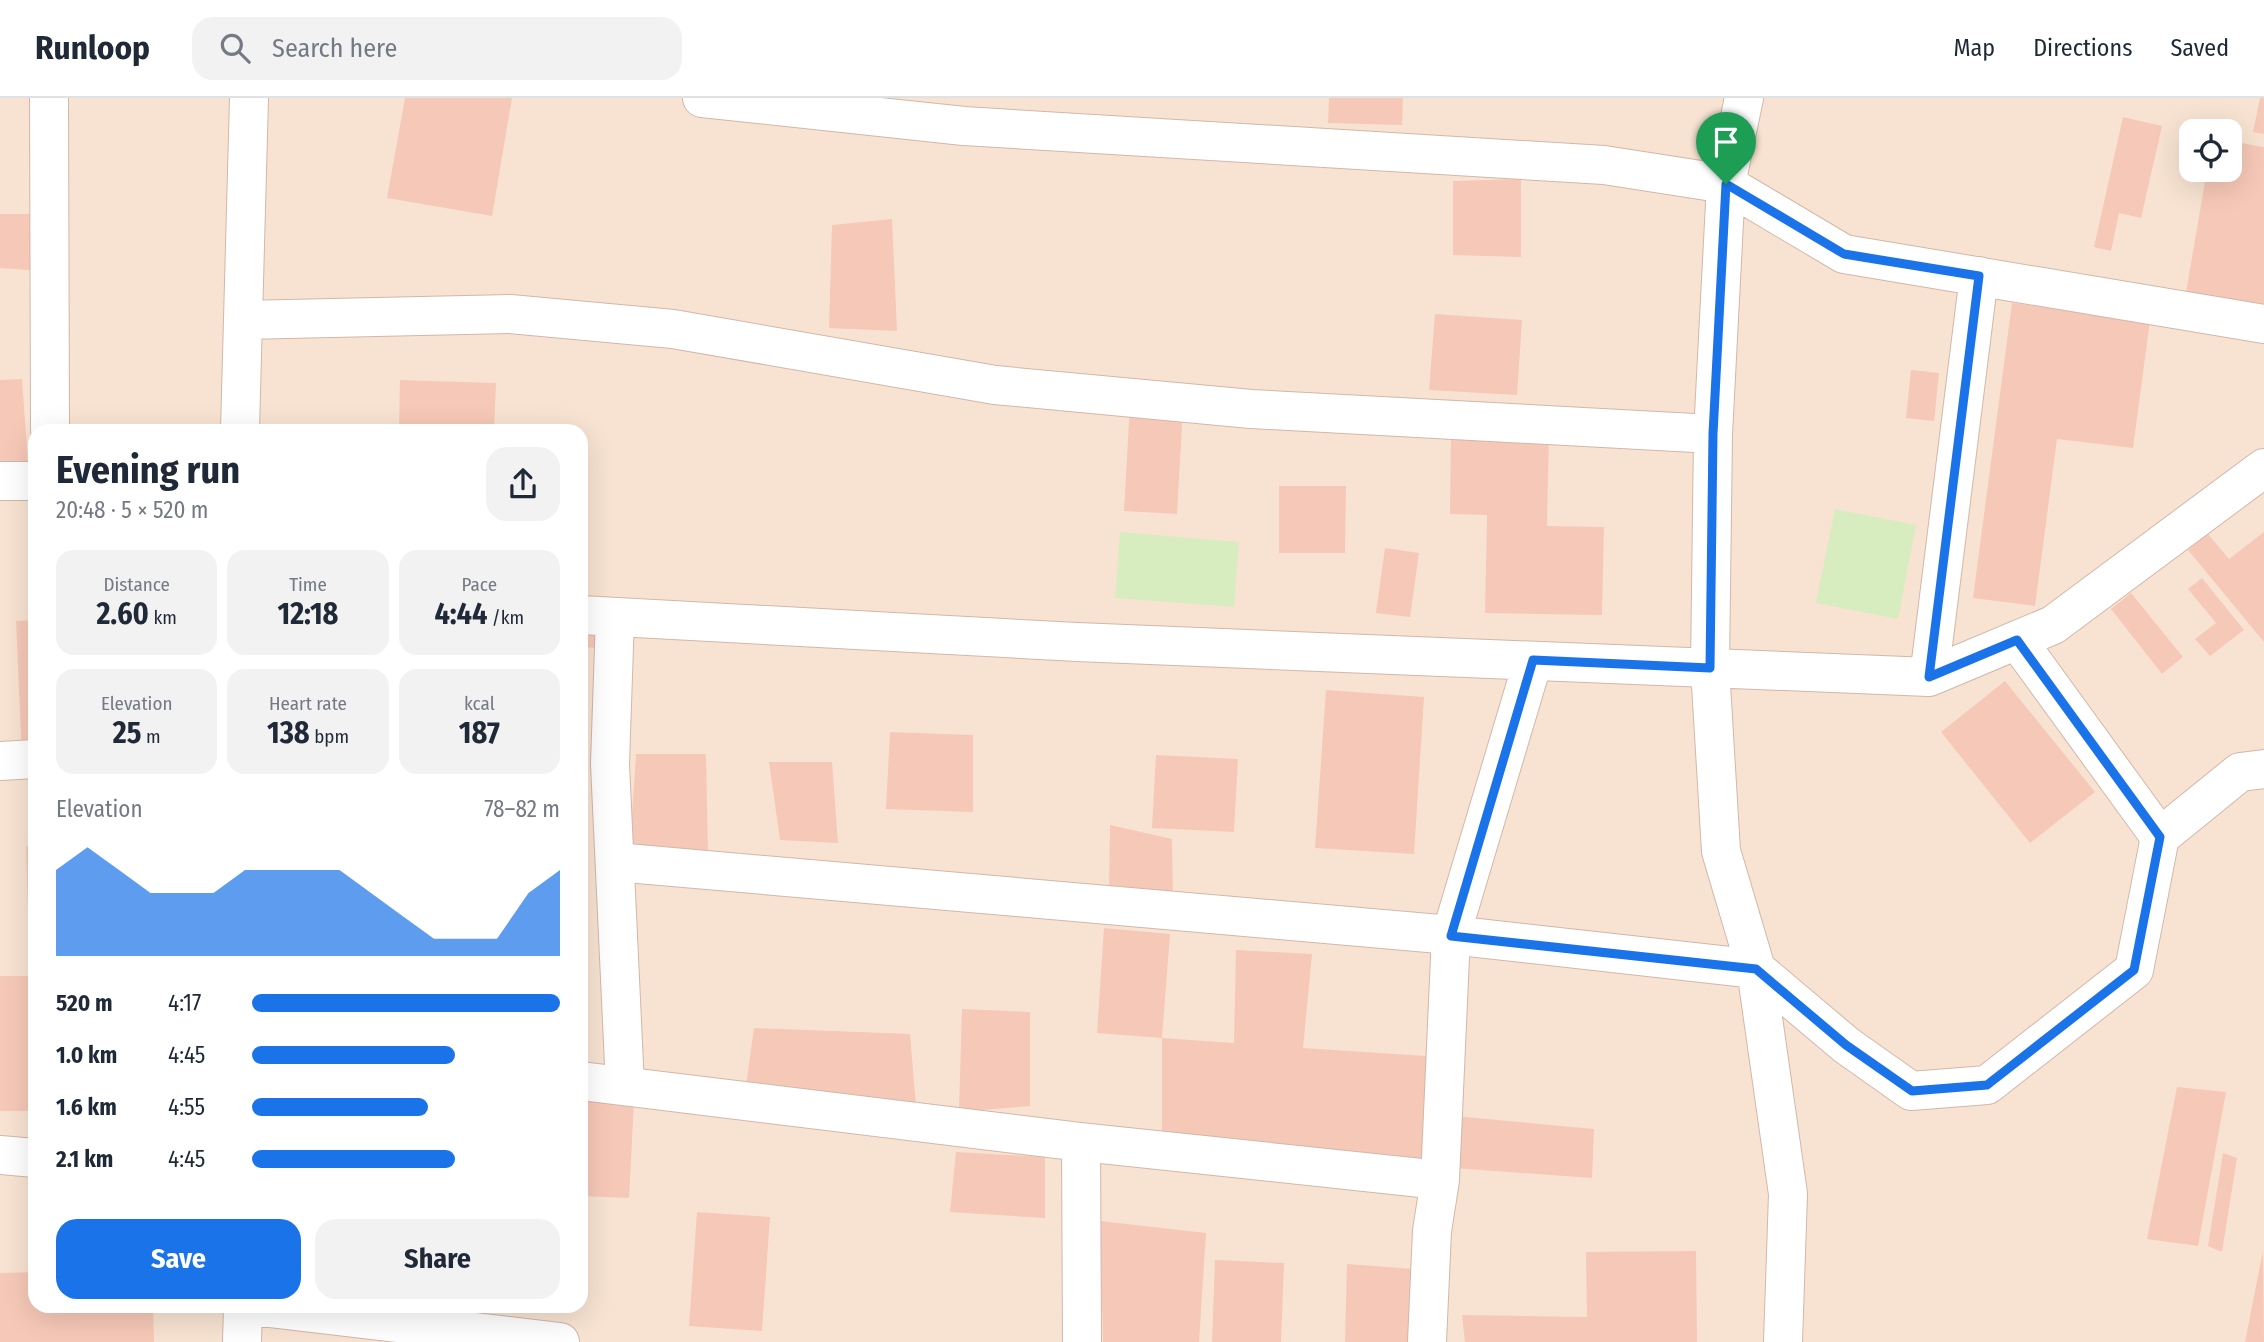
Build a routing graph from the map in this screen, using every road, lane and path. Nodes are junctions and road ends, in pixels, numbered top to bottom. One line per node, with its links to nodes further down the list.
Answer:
1 (49, 98): 9 (street)
2 (249, 98): 7 (street)
3 (702, 98): 5 (street)
4 (1744, 98): 5 (street)
5 (1726, 184): 6 (street); 11 (street)
6 (1979, 276): 8 (street); 19 (street)
7 (243, 320): 10 (street); 11 (street)
8 (2264, 324)
9 (50, 424)
10 (240, 424)
11 (1713, 434): 18 (street)
12 (2264, 468): 16 (street)
13 (0, 481): 14 (street)
14 (28, 481)
15 (598, 616): 17 (street); 24 (street)
16 (2017, 640): 19 (street); 23 (street)
17 (1533, 660): 18 (street); 25 (street)
18 (1710, 668): 19 (street); 26 (street)
19 (1929, 677)
20 (28, 759): 21 (street)
21 (0, 761)
22 (2264, 769): 23 (street)
23 (2160, 837): 26 (street)
24 (615, 862): 25 (street); 28 (street)
25 (1451, 936): 26 (street); 32 (street)
26 (1756, 969): 39 (street)
27 (588, 1082): 28 (street)
28 (625, 1086): 29 (street)
29 (1081, 1142): 32 (street); 37 (street)
30 (0, 1155): 31 (street)
31 (28, 1157)
32 (1440, 1180): 38 (street)
33 (243, 1313): 35 (street)
34 (312, 1313): 36 (street)
35 (242, 1342)
36 (560, 1342)
37 (1083, 1342)
38 (1427, 1342)
39 (1783, 1342)

